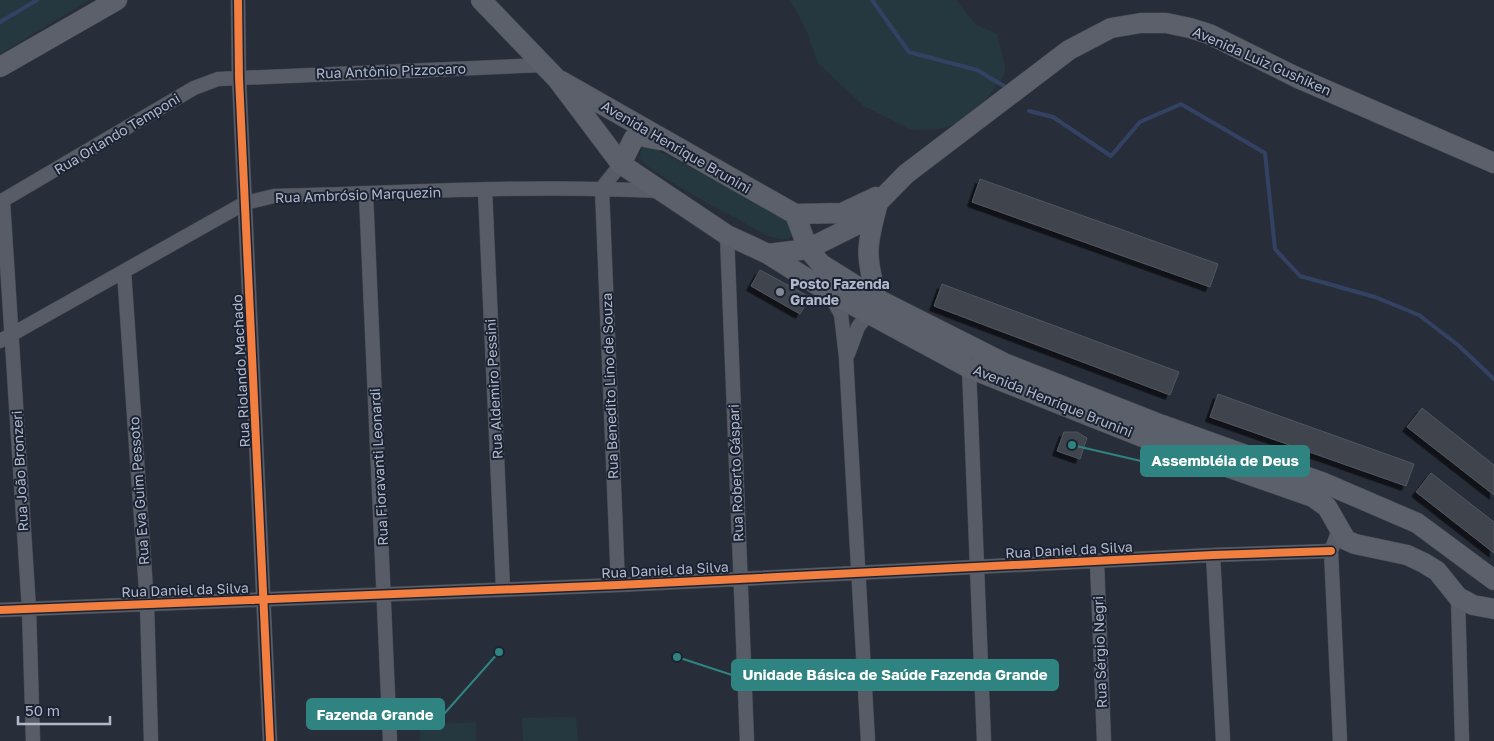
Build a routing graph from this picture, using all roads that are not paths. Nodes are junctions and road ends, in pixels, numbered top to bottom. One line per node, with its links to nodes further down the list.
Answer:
1 (117, 0): 5 (main road)
2 (238, 0): 6 (street, Rua Riolando Machado)
3 (481, 0): 4 (main road, Avenida Henrique Brunini)
4 (543, 65): 6 (street, Rua Antônio Pizzocaro); 7 (main road, Avenida Henrique Brunini)
5 (0, 67)
6 (239, 78): 16 (street, Rua Orlando Temponi); 17 (street, Rua Riolando Machado)
7 (557, 79): 8 (main road, Avenida Henrique Brunini); 10 (main road, Avenida Henrique Brunini)
8 (670, 142): 10 (main road); 18 (main road, Avenida Henrique Brunini)
9 (1494, 162): 15 (main road, Avenida Luiz Gushiken)
10 (621, 164): 11 (street); 13 (main road, Avenida Henrique Brunini)
11 (602, 188): 12 (street, Rua Ambrósio Marquezin); 13 (street, Rua Ambrósio Marquezin); 37 (street, Rua Benedito Lino de Souza)
12 (485, 190): 14 (street, Rua Ambrósio Marquezin); 38 (street, Rua Aldemiro Pessini)
13 (660, 191): 19 (main road, Avenida Henrique Brunini)
14 (366, 194): 17 (street, Rua Ambrósio Marquezin); 39 (street, Rua Fioravanti Leonardi)
15 (884, 195): 18 (main road, Avenida Luiz Gushiken); 20 (main road, Avenida Luiz Gushiken); 24 (main road)
16 (1, 201): 25 (street, Rua João Bronzeri)
17 (245, 203): 22 (street, Rua Ambrósio Marquezin); 41 (street, Rua Riolando Machado)
18 (795, 214): 20 (main road)
19 (727, 235): 21 (main road, Avenida Henrique Brunini); 36 (street, Rua Roberto Gáspari)
20 (808, 249): 21 (main road); 24 (main road, Avenida Henrique Brunini)
21 (768, 254): 23 (main road, Avenida Henrique Brunini)
22 (124, 271): 25 (street, Rua Ambrósio Marquezin); 42 (street, Rua Eva Guim Pessoto)
23 (827, 291): 24 (main road, Avenida Henrique Brunini); 26 (street)
24 (873, 306): 26 (street); 27 (main road, Avenida Henrique Brunini); 28 (main road, Avenida Henrique Brunini)
25 (6, 338): 44 (street, Rua João Bronzeri)
26 (846, 357): 34 (street)
27 (970, 368): 29 (main road, Avenida Henrique Brunini); 33 (street)
28 (1372, 503): 29 (main road); 35 (main road, Avenida Henrique Brunini)
29 (1339, 530): 30 (street); 40 (main road, Avenida Henrique Brunini)
30 (1331, 552): 31 (street, Rua Daniel da Silva); 55 (street)
31 (1213, 555): 32 (street, Rua Daniel da Silva); 54 (street)
32 (1097, 562): 33 (street, Rua Daniel da Silva); 53 (street, Rua Sérgio Negri)
33 (976, 567): 34 (street, Rua Daniel da Silva); 52 (street)
34 (859, 573): 36 (street, Rua Daniel da Silva); 51 (street)
35 (1488, 575): 40 (main road)
36 (740, 579): 37 (street, Rua Daniel da Silva); 50 (street, Rua Roberto Gáspari)
37 (618, 585): 38 (street, Rua Daniel da Silva)
38 (503, 589): 39 (street, Rua Daniel da Silva)
39 (385, 594): 41 (street, Rua Daniel da Silva); 49 (street, Rua Fioravanti Leonardi)
40 (1458, 597): 43 (main road, Avenida Henrique Brunini); 56 (street)
41 (265, 599): 42 (street, Rua Daniel da Silva); 48 (street, Rua Riolando Machado)
42 (147, 604): 44 (street, Rua Daniel da Silva); 47 (street, Rua Eva Guim Pessoto)
43 (1494, 608)
44 (29, 609): 45 (street, Rua Daniel da Silva); 46 (street, Rua João Bronzeri)
45 (0, 610)
46 (33, 741)
47 (151, 741)
48 (270, 741)
49 (390, 741)
50 (747, 741)
51 (868, 741)
52 (984, 741)
53 (1104, 741)
54 (1223, 741)
55 (1340, 741)
56 (1462, 741)

